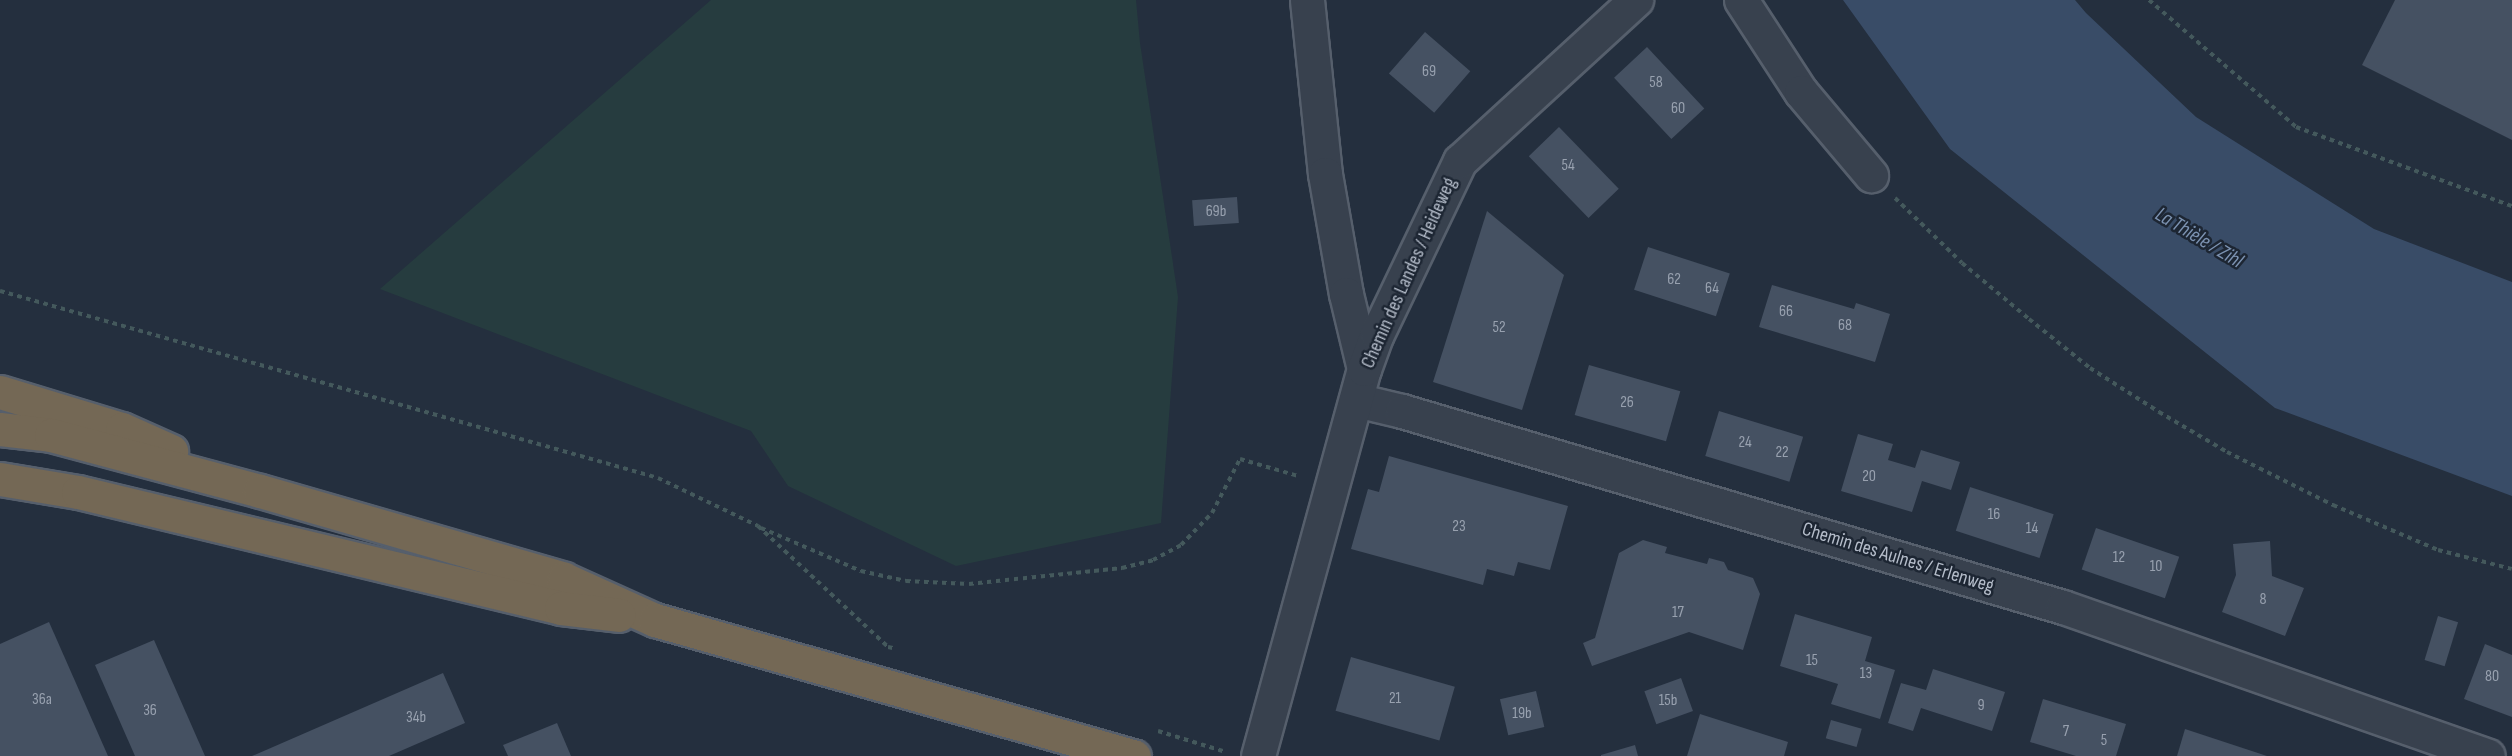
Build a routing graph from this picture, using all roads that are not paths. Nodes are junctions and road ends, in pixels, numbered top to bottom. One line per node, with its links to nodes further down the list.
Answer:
1 (1307, 0): 5 (street)
2 (1636, 0): 5 (street, Chemin des Landes / Heideweg)
3 (1741, 0): 4 (street)
4 (1871, 175)
5 (1360, 385): 12 (street, Chemin des Landes / Heideweg); 13 (street, Chemin des Aulnes / Erlenweg)
6 (0, 392): 9 (highway)
7 (0, 429): 9 (highway)
8 (0, 479): 10 (highway)
9 (260, 490): 10 (highway)
10 (655, 620): 11 (highway)
11 (1134, 756)
12 (1258, 756)
13 (2488, 756)

